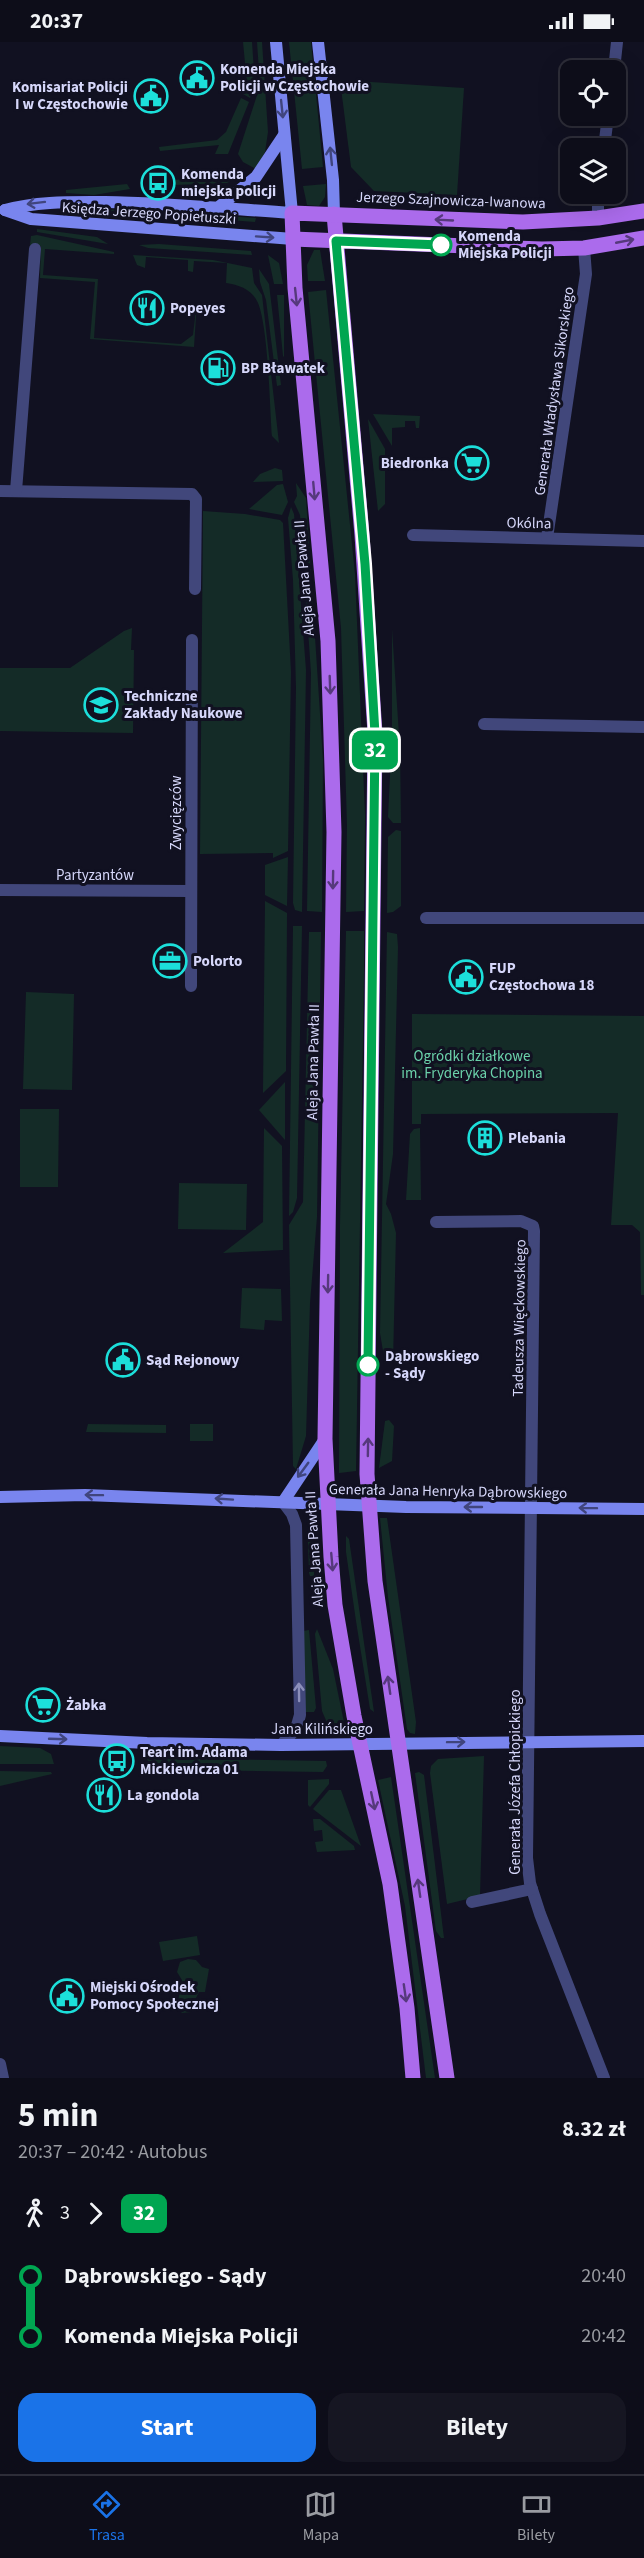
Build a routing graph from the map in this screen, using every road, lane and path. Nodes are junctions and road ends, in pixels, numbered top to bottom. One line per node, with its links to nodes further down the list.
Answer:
1 (276, 42): 5 (street, Aleja Jana Pawła II, one-way to 5)
2 (318, 42): 11 (street, one-way to 2)
3 (617, 42): 4 (street)
4 (615, 60)
5 (285, 135): 7 (street); 10 (street, Aleja Jana Pawła II)
6 (598, 204): 12 (street)
7 (220, 206): 8 (street, Księdza Jerzego Popiełuszki, one-way to 8); 10 (street, Księdza Jerzego Popiełuszki)
8 (2, 210): 13 (street, Księdza Jerzego Popiełuszki, one-way to 13)
9 (644, 210): 12 (main road, Jerzego Szajnowicza-Iwanowa)
10 (292, 213): 11 (main road, Jerzego Szajnowicza-Iwanowa); 13 (main road, Aleja Jana Pawła II)
11 (334, 214): 12 (main road, Jerzego Szajnowicza-Iwanowa, one-way to 11); 15 (main road)
12 (598, 218)
13 (293, 238): 15 (main road); 33 (main road, Aleja Jana Pawła II, one-way to 33)
14 (644, 238): 16 (main road, one-way to 14)
15 (336, 241): 16 (main road); 37 (main road, one-way to 15)
16 (584, 248): 21 (street, Generała Władysława Sikorskiego)
17 (35, 249): 19 (street)
18 (0, 491): 19 (street)
19 (16, 491): 23 (street)
20 (413, 535): 21 (street, Okólna)
21 (547, 538): 22 (street, Okólna)
22 (644, 541)
23 (195, 589)
24 (192, 640): 28 (street, Zwycięzców)
25 (484, 724): 26 (street)
26 (644, 727)
27 (0, 890): 28 (street, Partyzantów)
28 (191, 891): 31 (street, Zwycięzców)
29 (426, 918): 30 (street)
30 (644, 918)
31 (191, 986)
32 (436, 1222): 38 (street, Tadeusza Więckowskiego)
33 (325, 1439): 35 (street, one-way to 35); 36 (main road, Aleja Jana Pawła II)
34 (0, 1497): 35 (street, Generała Jana Henryka Dąbrowskiego, one-way to 34)
35 (283, 1502): 36 (street, Generała Jana Henryka Dąbrowskiego); 44 (street, one-way to 35)
36 (328, 1504): 37 (street, Generała Jana Henryka Dąbrowskiego); 45 (main road, Aleja Jana Pawła II, one-way to 45)
37 (369, 1506): 38 (street, Generała Jana Henryka Dąbrowskiego, one-way to 37); 43 (main road, one-way to 37)
38 (532, 1507): 39 (street, Generała Jana Henryka Dąbrowskiego, one-way to 38); 41 (street, Generała Józefa Chłopickiego)
39 (644, 1509)
40 (0, 1736): 44 (street, Jana Kilińskiego, one-way to 44)
41 (529, 1741): 42 (street, Jana Kilińskiego); 43 (street, Jana Kilińskiego, one-way to 41); 46 (street, Generała Józefa Chłopickiego)
42 (644, 1741)
43 (398, 1743): 45 (street, Jana Kilińskiego); 51 (main road, one-way to 43)
44 (281, 1744): 45 (street, Jana Kilińskiego)
45 (361, 1744): 50 (main road, Aleja Jana Pawła II, one-way to 50)
46 (532, 1889): 47 (street); 52 (street, Generała Józefa Chłopickiego)
47 (472, 1902)
48 (0, 2064): 49 (street)
49 (3, 2078)
50 (414, 2078)
51 (447, 2078)
52 (604, 2078)

